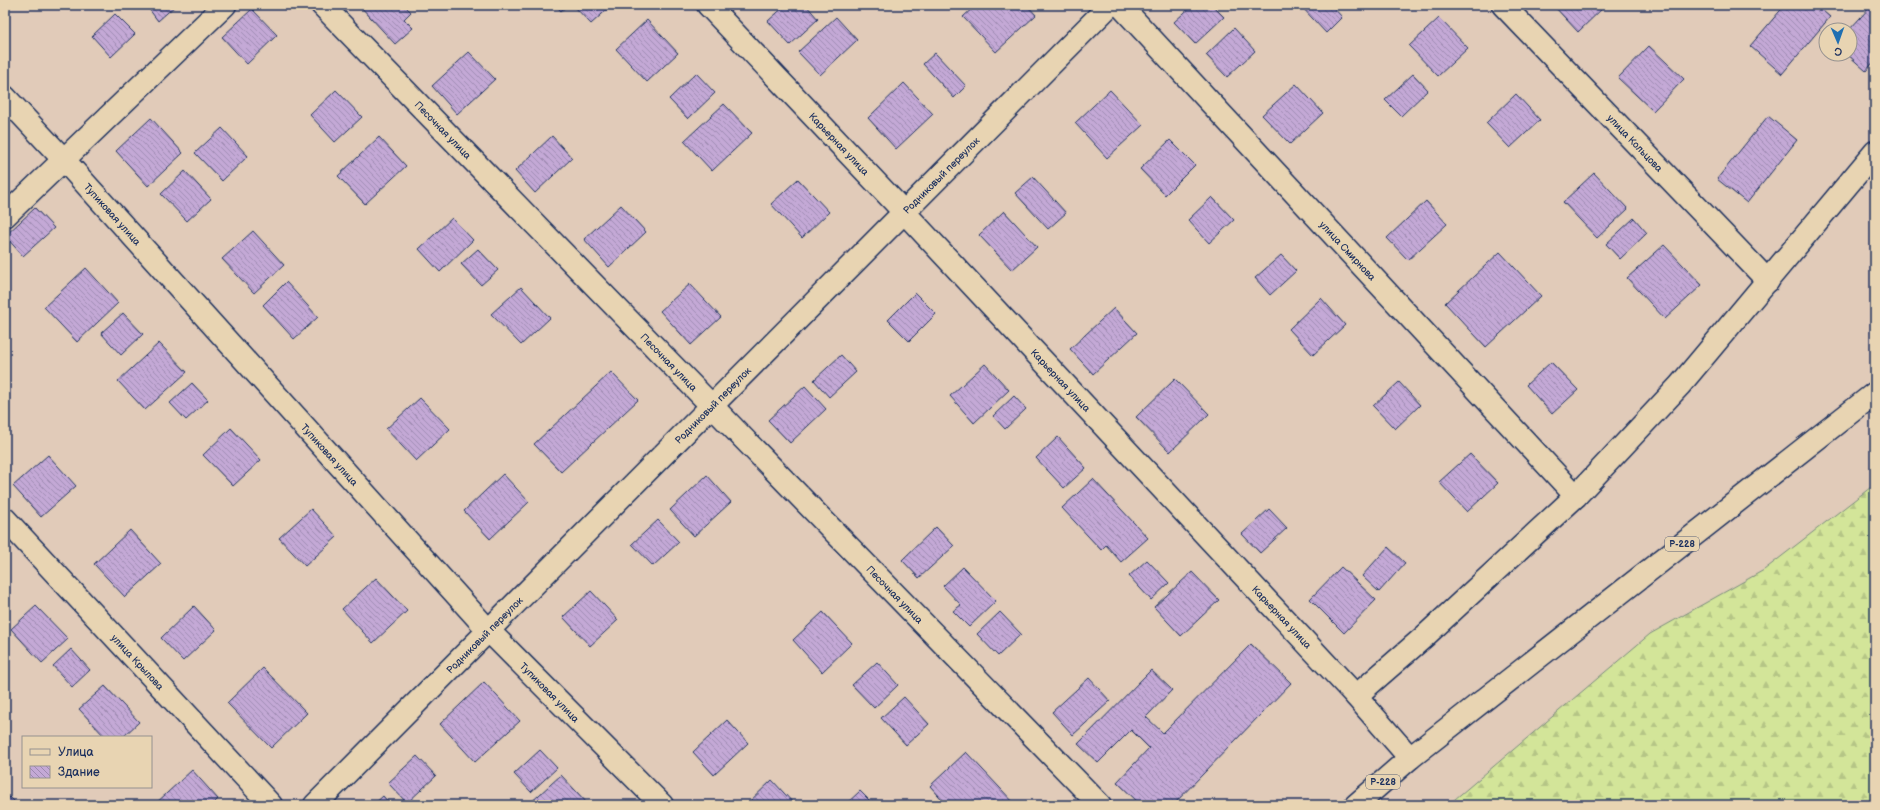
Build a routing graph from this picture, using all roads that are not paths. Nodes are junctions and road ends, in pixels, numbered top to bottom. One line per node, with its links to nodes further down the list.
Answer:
1 (225, 5): 9 (street)
2 (322, 5): 14 (street, Песочная улица)
3 (708, 5): 10 (street, Карьерная улица)
4 (1110, 5): 10 (street, Родниковый переулок)
5 (1120, 5): 15 (street, улица Смирнова)
6 (1503, 5): 12 (street, улица Кольцова)
7 (5, 97): 9 (street, Тупиковая улица)
8 (1875, 152): 12 (street)
9 (64, 160): 11 (street); 17 (street, Тупиковая улица)
10 (904, 212): 14 (street, Родниковый переулок); 18 (street, Карьерная улица)
11 (5, 216)
12 (1768, 281): 15 (street)
13 (1875, 393): 19 (street, Р-228)
14 (712, 405): 17 (street, Родниковый переулок); 23 (street, Песочная улица)
15 (1576, 496): 18 (street)
16 (5, 519): 20 (street, улица Крылова)
17 (488, 631): 21 (street, Родниковый переулок); 22 (street, Тупиковая улица)
18 (1356, 696): 19 (street, Карьерная улица)
19 (1410, 758): 24 (street, Р-228)
20 (271, 805)
21 (315, 805)
22 (662, 805)
23 (1100, 805)
24 (1356, 805)

